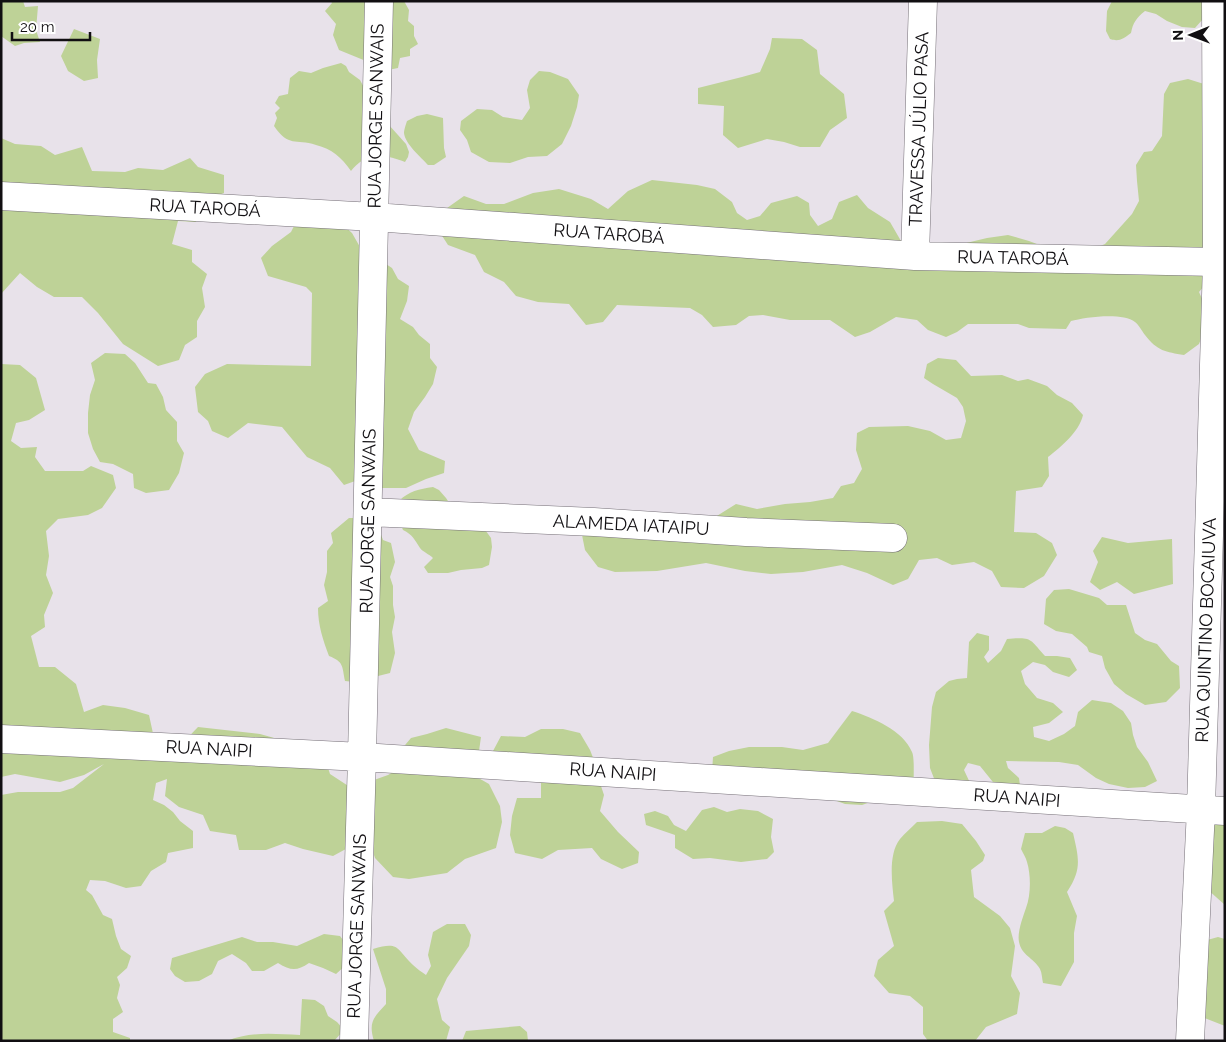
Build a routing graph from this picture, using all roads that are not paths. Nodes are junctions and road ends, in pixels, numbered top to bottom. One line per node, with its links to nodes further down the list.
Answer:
1 (379, 1): 5 (street, RUA JORGE SANWAIS)
2 (923, 1): 6 (street, TRAVESSA JÚLIO PASA)
3 (1216, 1): 7 (street, RUA QUINTINO BOCAIUVA)
4 (1, 196): 5 (street, RUA TAROBÁ)
5 (374, 218): 6 (street, RUA TAROBÁ); 8 (street, RUA JORGE SANWAIS)
6 (915, 256): 7 (street, RUA TAROBÁ)
7 (1216, 262): 12 (street, RUA QUINTINO BOCAIUVA)
8 (368, 512): 9 (street, ALAMEDA IATAIPU); 11 (street, RUA JORGE SANWAIS)
9 (893, 538)
10 (1, 739): 11 (street, RUA NAIPI)
11 (362, 757): 12 (street, RUA NAIPI); 13 (street, RUA JORGE SANWAIS)
12 (1213, 810): 14 (street, RUA QUINTINO BOCAIUVA)
13 (354, 1041)
14 (1190, 1041)

